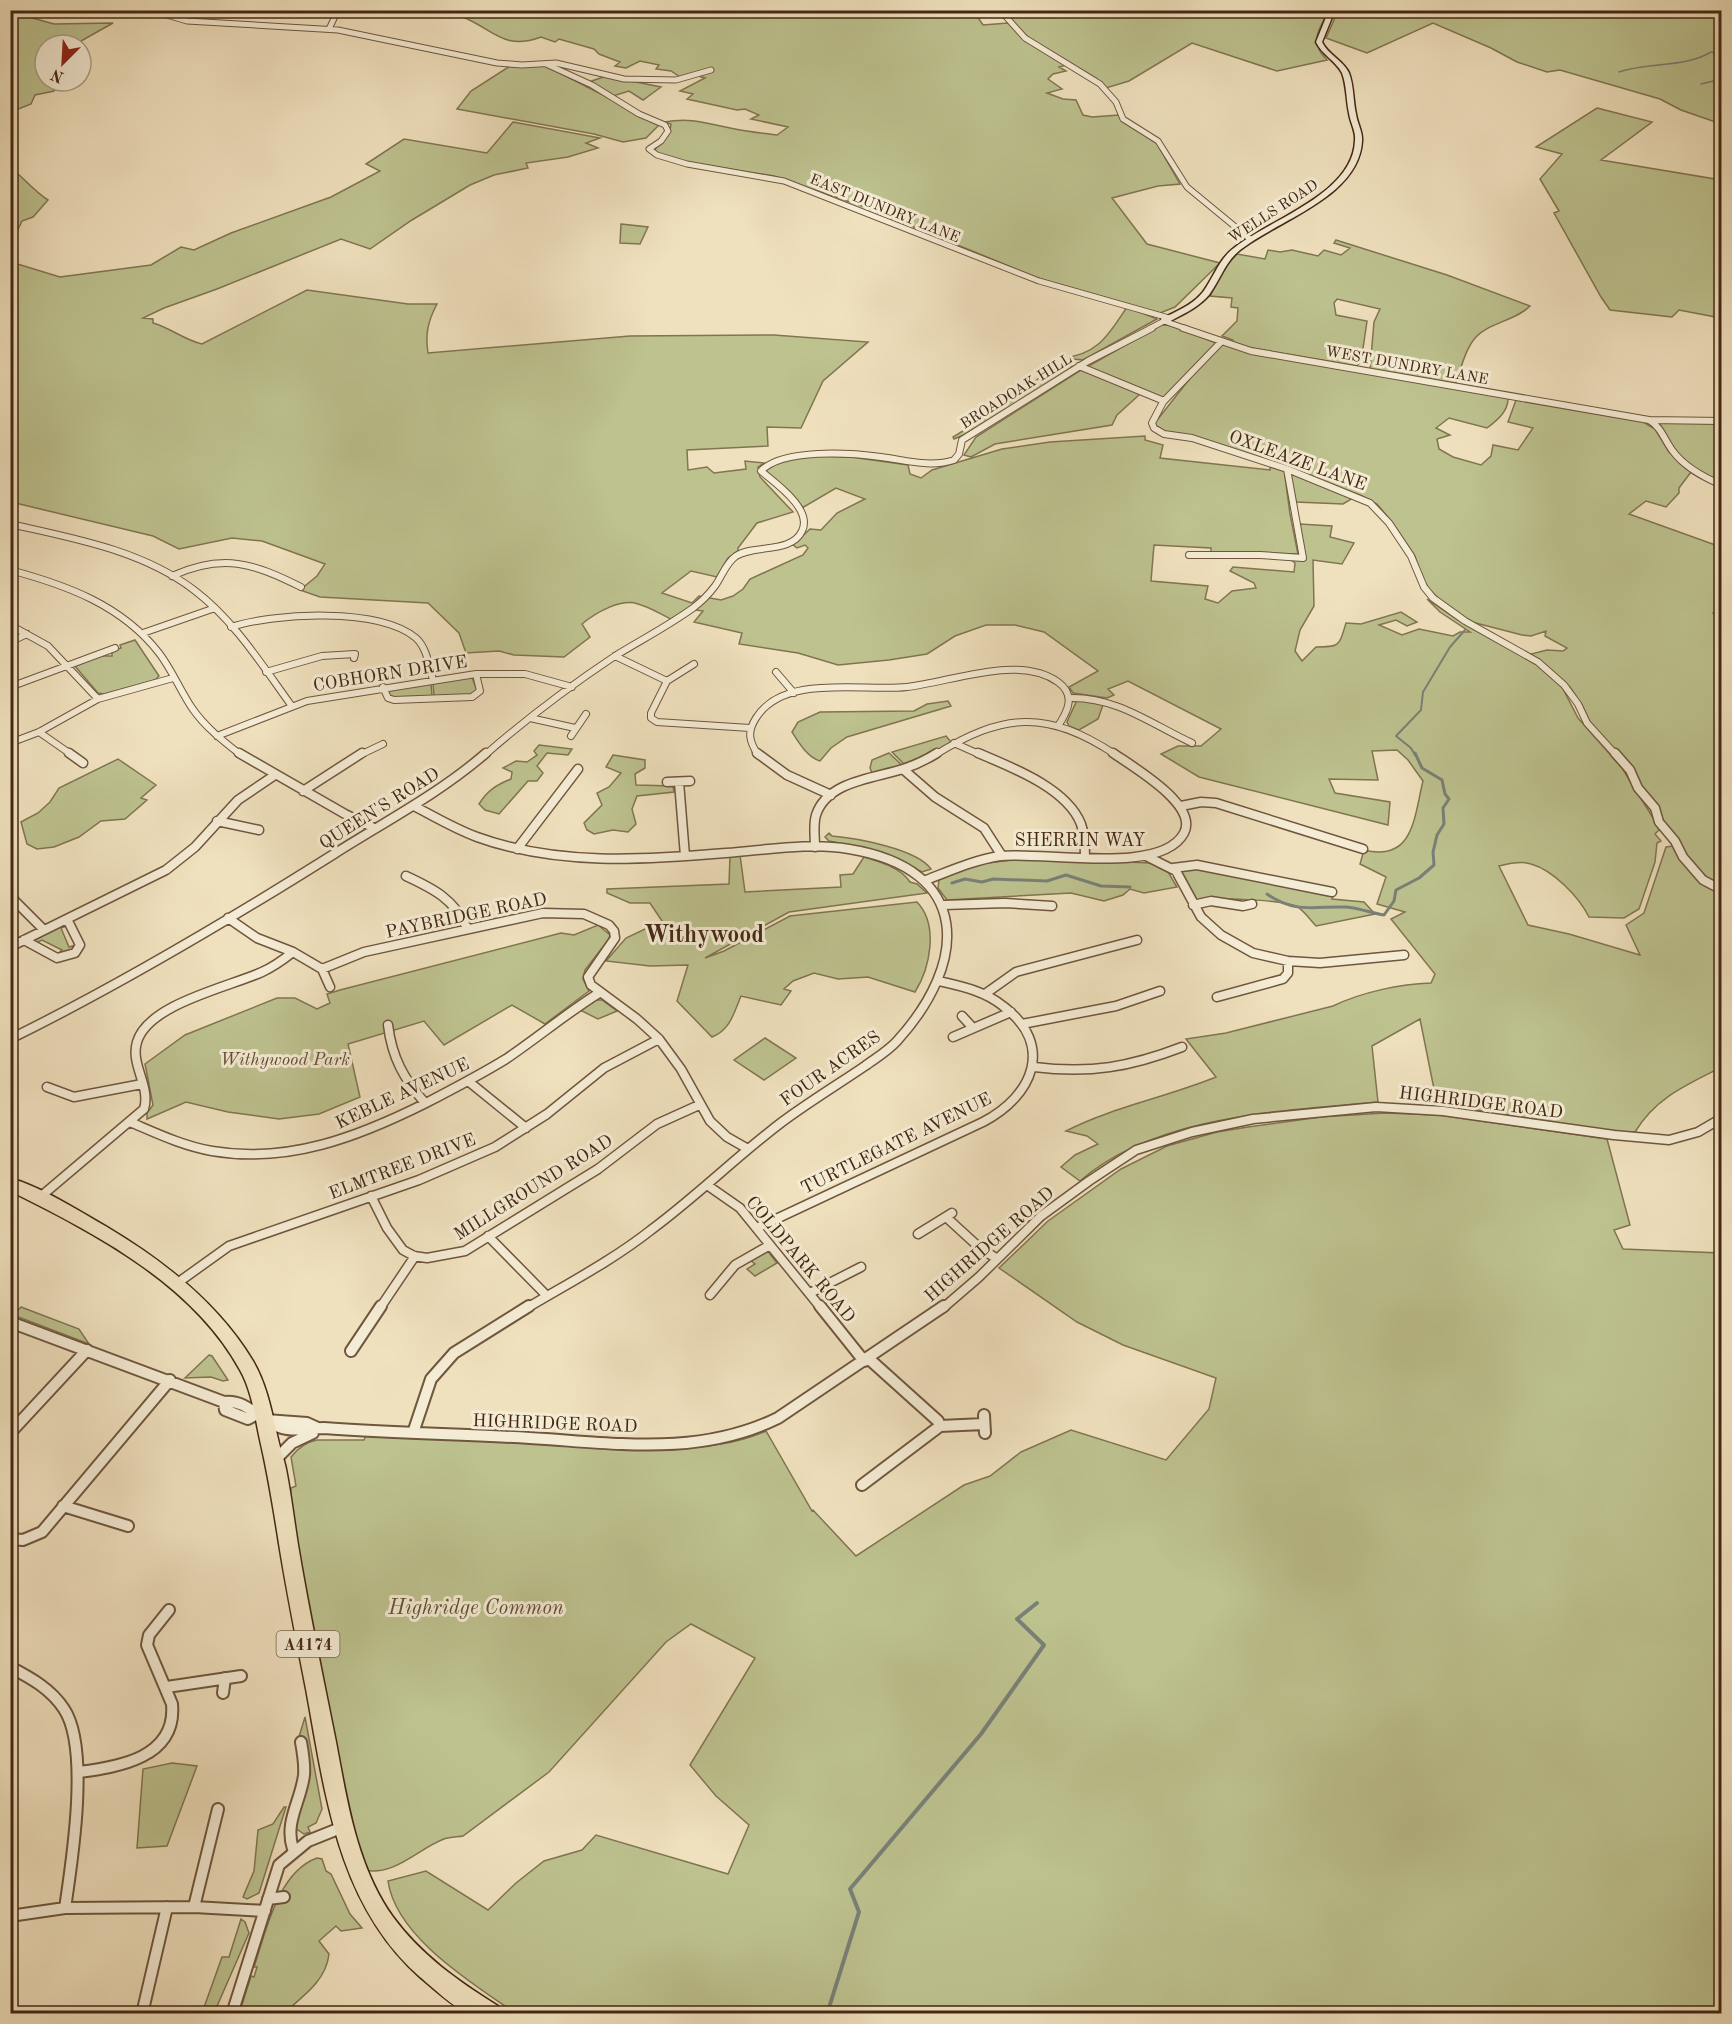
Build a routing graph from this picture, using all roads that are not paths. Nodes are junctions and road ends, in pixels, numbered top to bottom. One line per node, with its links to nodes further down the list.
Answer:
1 (150, 10): 5 (street)
2 (338, 10): 5 (street)
3 (1000, 10): 8 (street)
4 (1332, 10): 8 (street, WELLS ROAD)
5 (329, 29): 6 (street)
6 (546, 64): 7 (street); 9 (street, EAST DUNDRY LANE)
7 (711, 69)
8 (1250, 239): 9 (street, WELLS ROAD)
9 (1166, 319): 10 (street, WEST DUNDRY LANE); 11 (street, BROADOAK HILL)
10 (1221, 342): 12 (street, OXLEAZE LANE); 13 (street, WEST DUNDRY LANE)
11 (1079, 366): 12 (street); 19 (street, BROADOAK HILL)
12 (1164, 401): 15 (street, OXLEAZE LANE)
13 (1649, 420): 14 (street, WEST DUNDRY LANE); 16 (street)
14 (1722, 422)
15 (1287, 469): 18 (street); 83 (street, OXLEAZE LANE)
16 (1722, 485)
17 (10, 524): 21 (street)
18 (1189, 555)
19 (731, 560): 31 (street, QUEEN'S ROAD)
20 (10, 570): 26 (street)
21 (171, 576): 22 (street); 23 (street)
22 (301, 587)
23 (215, 608): 25 (street); 26 (street)
24 (10, 625): 27 (street)
25 (231, 627): 34 (street); 38 (street)
26 (143, 633): 37 (street)
27 (27, 634): 28 (street); 33 (street)
28 (10, 642)
29 (116, 648): 33 (street)
30 (355, 654): 34 (street)
31 (615, 656): 39 (street); 42 (street, QUEEN'S ROAD)
32 (694, 664): 39 (street)
33 (68, 666): 40 (street); 45 (street)
34 (266, 672): 46 (street)
35 (776, 672): 43 (street)
36 (476, 674): 38 (street, COBHORN DRIVE); 41 (street); 42 (street, COBHORN DRIVE)
37 (173, 678): 45 (street); 53 (street)
38 (433, 680): 41 (street, COBHORN DRIVE)
39 (667, 681): 51 (street)
40 (10, 687)
41 (383, 687): 46 (street, COBHORN DRIVE)
42 (572, 687): 48 (street, QUEEN'S ROAD)
43 (794, 693): 44 (street); 51 (street)
44 (1070, 698): 49 (street); 57 (street)
45 (98, 699): 52 (street)
46 (291, 705): 53 (street, COBHORN DRIVE)
47 (586, 714): 50 (street)
48 (530, 718): 50 (street); 68 (street, QUEEN'S ROAD)
49 (1058, 726): 56 (street); 69 (street)
50 (575, 728): 54 (street)
51 (750, 728): 67 (street)
52 (39, 732): 55 (street); 59 (street)
53 (216, 735): 62 (street)
54 (570, 736)
55 (10, 743)
56 (954, 743): 61 (street); 78 (street)
57 (1192, 743)
58 (383, 744): 66 (street)
59 (83, 763)
60 (579, 768): 75 (street)
61 (904, 770): 67 (street); 77 (street)
62 (274, 775): 66 (street); 70 (street)
63 (667, 782): 64 (street)
64 (679, 782): 65 (street); 76 (street)
65 (690, 782)
66 (303, 791): 71 (street)
67 (831, 795): 74 (street)
68 (414, 806): 71 (street, QUEEN'S ROAD); 75 (street, FOUR ACRES)
69 (1181, 806): 73 (street); 79 (street, SHERRIN WAY)
70 (217, 821): 72 (street); 91 (street)
71 (374, 828): 90 (street, QUEEN'S ROAD)
72 (259, 830)
73 (1360, 846)
74 (815, 847): 76 (street, FOUR ACRES); 82 (street, FOUR ACRES)
75 (517, 849): 76 (street, FOUR ACRES)
76 (685, 856)
77 (1002, 856): 78 (street, SHERRIN WAY); 82 (street, SHERRIN WAY)
78 (1085, 857): 79 (street, SHERRIN WAY)
79 (1148, 857): 80 (street)
80 (1173, 868): 84 (street); 86 (street)
81 (406, 876): 92 (street)
82 (926, 880): 88 (street, FOUR ACRES)
83 (1722, 890)
84 (1332, 892)
85 (10, 896): 93 (street)
86 (1193, 904): 87 (street); 100 (street)
87 (1252, 904)
88 (944, 905): 89 (street); 102 (street, FOUR ACRES)
89 (1052, 906)
90 (228, 918): 98 (street); 114 (street, QUEEN'S ROAD)
91 (67, 919): 93 (street); 95 (street)
92 (467, 928): 94 (street, PAYBRIDGE ROAD); 101 (street, PAYBRIDGE ROAD)
93 (44, 930): 95 (street)
94 (614, 931): 105 (street)
95 (24, 940): 97 (street)
96 (1137, 940): 106 (street)
97 (10, 947)
98 (292, 952): 101 (street); 119 (street)
99 (1404, 956): 100 (street)
100 (1288, 961): 107 (street)
101 (322, 969): 103 (street)
102 (939, 981): 106 (street); 126 (street, FOUR ACRES)
103 (330, 987)
104 (1160, 991): 110 (street)
105 (598, 993): 115 (street); 118 (street, KEBLE AVENUE)
106 (985, 994): 108 (street)
107 (1217, 997)
108 (1011, 1012): 110 (street); 112 (street)
109 (962, 1016): 112 (street)
110 (1022, 1024): 117 (street)
111 (387, 1025): 121 (street)
112 (973, 1028): 113 (street)
113 (953, 1037)
114 (10, 1039)
115 (659, 1039): 122 (street); 125 (street, ELMTREE DRIVE)
116 (1182, 1047): 117 (street)
117 (1034, 1067): 131 (street, TURTLEGATE AVENUE)
118 (468, 1081): 121 (street, KEBLE AVENUE); 125 (street)
119 (142, 1084): 120 (street); 124 (street)
120 (47, 1087)
121 (425, 1103): 124 (street, KEBLE AVENUE)
122 (699, 1105): 126 (street); 133 (street, MILLGROUND ROAD)
123 (1722, 1118): 136 (street, HIGHRIDGE ROAD)
124 (130, 1122): 130 (street)
125 (526, 1128): 129 (street, ELMTREE DRIVE)
126 (748, 1149): 128 (street, FOUR ACRES)
127 (10, 1184): 130 (highway, A4174)
128 (707, 1185): 131 (street, COLDPARK ROAD); 141 (street, FOUR ACRES)
129 (370, 1196): 135 (street); 138 (street, ELMTREE DRIVE)
130 (39, 1198): 138 (highway, A4174)
131 (758, 1228): 134 (street, COLDPARK ROAD)
132 (918, 1234): 136 (street)
133 (488, 1236): 135 (street, MILLGROUND ROAD); 141 (street)
134 (770, 1245): 139 (street, COLDPARK ROAD); 140 (street)
135 (415, 1256): 144 (street)
136 (996, 1258): 145 (street, HIGHRIDGE ROAD)
137 (861, 1267): 139 (street)
138 (176, 1284): 147 (highway, A4174)
139 (810, 1293): 145 (street, COLDPARK ROAD)
140 (710, 1295)
141 (547, 1296): 152 (street, FOUR ACRES)
142 (10, 1322): 143 (street, HIGHRIDGE ROAD)
143 (87, 1350): 146 (street, HIGHRIDGE ROAD); 151 (street)
144 (351, 1351)
145 (866, 1360): 149 (street, COLDPARK ROAD); 152 (street, HIGHRIDGE ROAD)
146 (170, 1380): 147 (street, HIGHRIDGE ROAD); 155 (street)
147 (260, 1418): 150 (street, HIGHRIDGE ROAD); 153 (highway, A4174)
148 (984, 1424): 149 (street)
149 (940, 1426): 154 (street)
150 (322, 1428): 152 (street, HIGHRIDGE ROAD); 153 (street, HIGHRIDGE ROAD)
151 (10, 1433)
152 (413, 1433)
153 (275, 1460): 167 (highway, A4174)
154 (862, 1485)
155 (63, 1506): 156 (street); 157 (street)
156 (128, 1526)
157 (10, 1539)
158 (169, 1610): 162 (street)
159 (10, 1667): 165 (street)
160 (241, 1676): 161 (street)
161 (225, 1678): 162 (street); 163 (street)
162 (166, 1687): 165 (street)
163 (223, 1693)
164 (301, 1742): 168 (street)
165 (79, 1772): 173 (street)
166 (218, 1809): 172 (street)
167 (343, 1827): 168 (street); 177 (highway, A4174)
168 (293, 1849): 170 (street)
169 (284, 1898): 170 (street)
170 (266, 1905): 172 (street); 176 (street)
171 (166, 1907): 172 (street); 173 (street); 175 (street)
172 (194, 1907)
173 (65, 1908): 174 (street)
174 (10, 1916)
175 (142, 2013)
176 (232, 2013)
177 (490, 2013)

